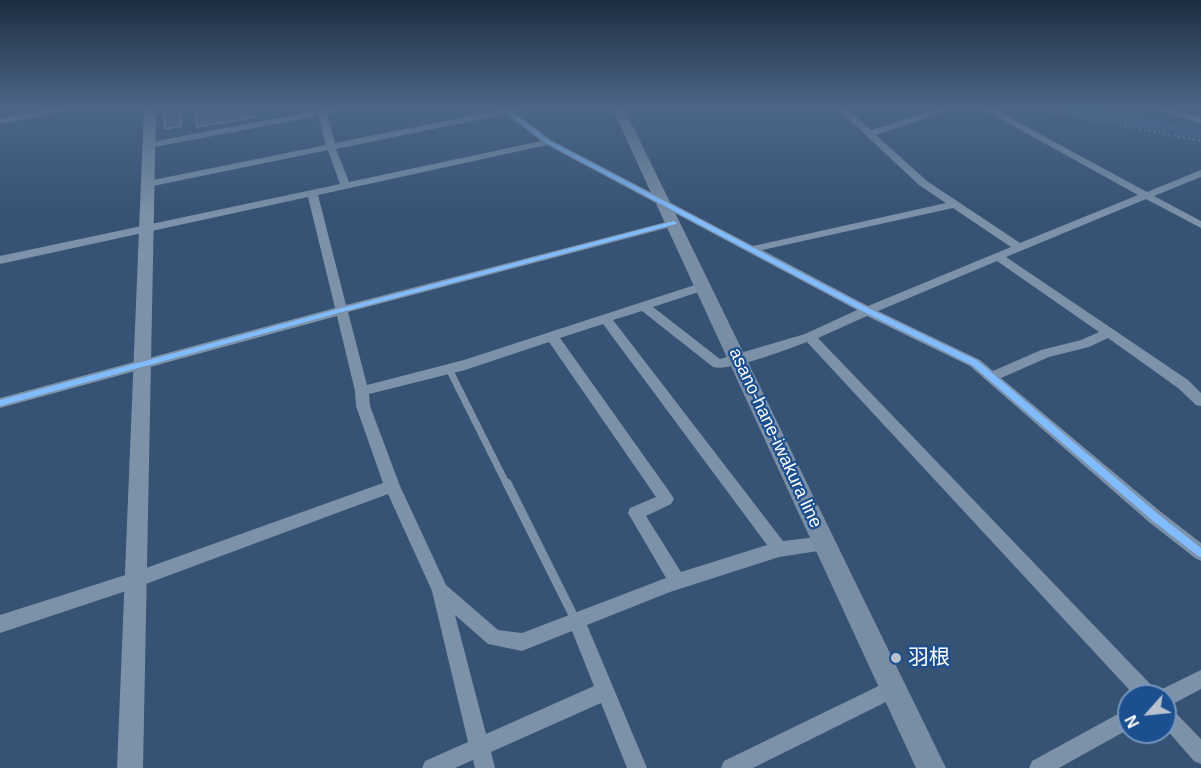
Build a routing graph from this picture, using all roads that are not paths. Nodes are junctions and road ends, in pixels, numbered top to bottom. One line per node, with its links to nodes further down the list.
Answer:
1 (155, 144): 9 (street)
2 (330, 144): 10 (street)
3 (346, 144): 10 (street)
4 (539, 144): 13 (street)
5 (551, 144): 16 (street)
6 (635, 144): 16 (main road, asano-hane-iwakura line)
7 (881, 144): 17 (street)
8 (1051, 144): 15 (street)
9 (149, 145): 12 (street)
10 (331, 147): 12 (street); 13 (street)
11 (1201, 173): 15 (street)
12 (148, 184): 20 (street)
13 (345, 185): 14 (street)
14 (312, 192): 20 (street); 27 (street)
15 (1146, 195): 19 (street); 21 (street)
16 (664, 203): 18 (main road, asano-hane-iwakura line); 22 (street)
17 (953, 205): 21 (street); 22 (street)
18 (674, 224): 25 (main road, asano-hane-iwakura line); 27 (street)
19 (1201, 225)
20 (146, 229): 24 (street); 34 (street)
21 (1020, 248): 23 (street)
22 (753, 249): 28 (street)
23 (999, 257): 28 (street); 30 (street)
24 (0, 260)
25 (704, 286): 26 (street); 33 (main road, asano-hane-iwakura line)
26 (644, 306): 29 (street); 33 (street)
27 (342, 310): 34 (street); 37 (street)
28 (868, 311): 32 (street); 36 (street)
29 (605, 318): 31 (street); 42 (street)
30 (1108, 333): 36 (street); 38 (street)
31 (551, 335): 35 (street); 45 (street)
32 (809, 337): 33 (street); 50 (street)
33 (738, 360): 41 (main road, asano-hane-iwakura line)
34 (143, 366): 39 (street); 44 (street)
35 (449, 369): 37 (street); 47 (lane)
36 (991, 377): 43 (street)
37 (362, 391): 40 (street)
38 (1201, 401)
39 (0, 403)
40 (392, 486): 44 (street); 46 (street)
41 (825, 543): 42 (street); 51 (main road, asano-hane-iwakura line)
42 (779, 549): 45 (street)
43 (1201, 553)
44 (135, 580): 48 (street); 58 (street)
45 (677, 581): 47 (street)
46 (440, 591): 47 (street); 56 (street)
47 (577, 622): 52 (street)
48 (0, 624)
49 (1201, 679): 53 (street)
50 (1137, 684)
51 (893, 688): 62 (street); 63 (main road, asano-hane-iwakura line)
52 (605, 691): 56 (street); 61 (street)
53 (1177, 692)
54 (1117, 725): 64 (street)
55 (1177, 727): 57 (street)
56 (479, 745): 59 (street); 60 (street)
57 (1201, 754)
58 (130, 768)
59 (432, 768)
60 (485, 768)
61 (637, 768)
62 (731, 768)
63 (931, 768)
64 (1039, 768)

